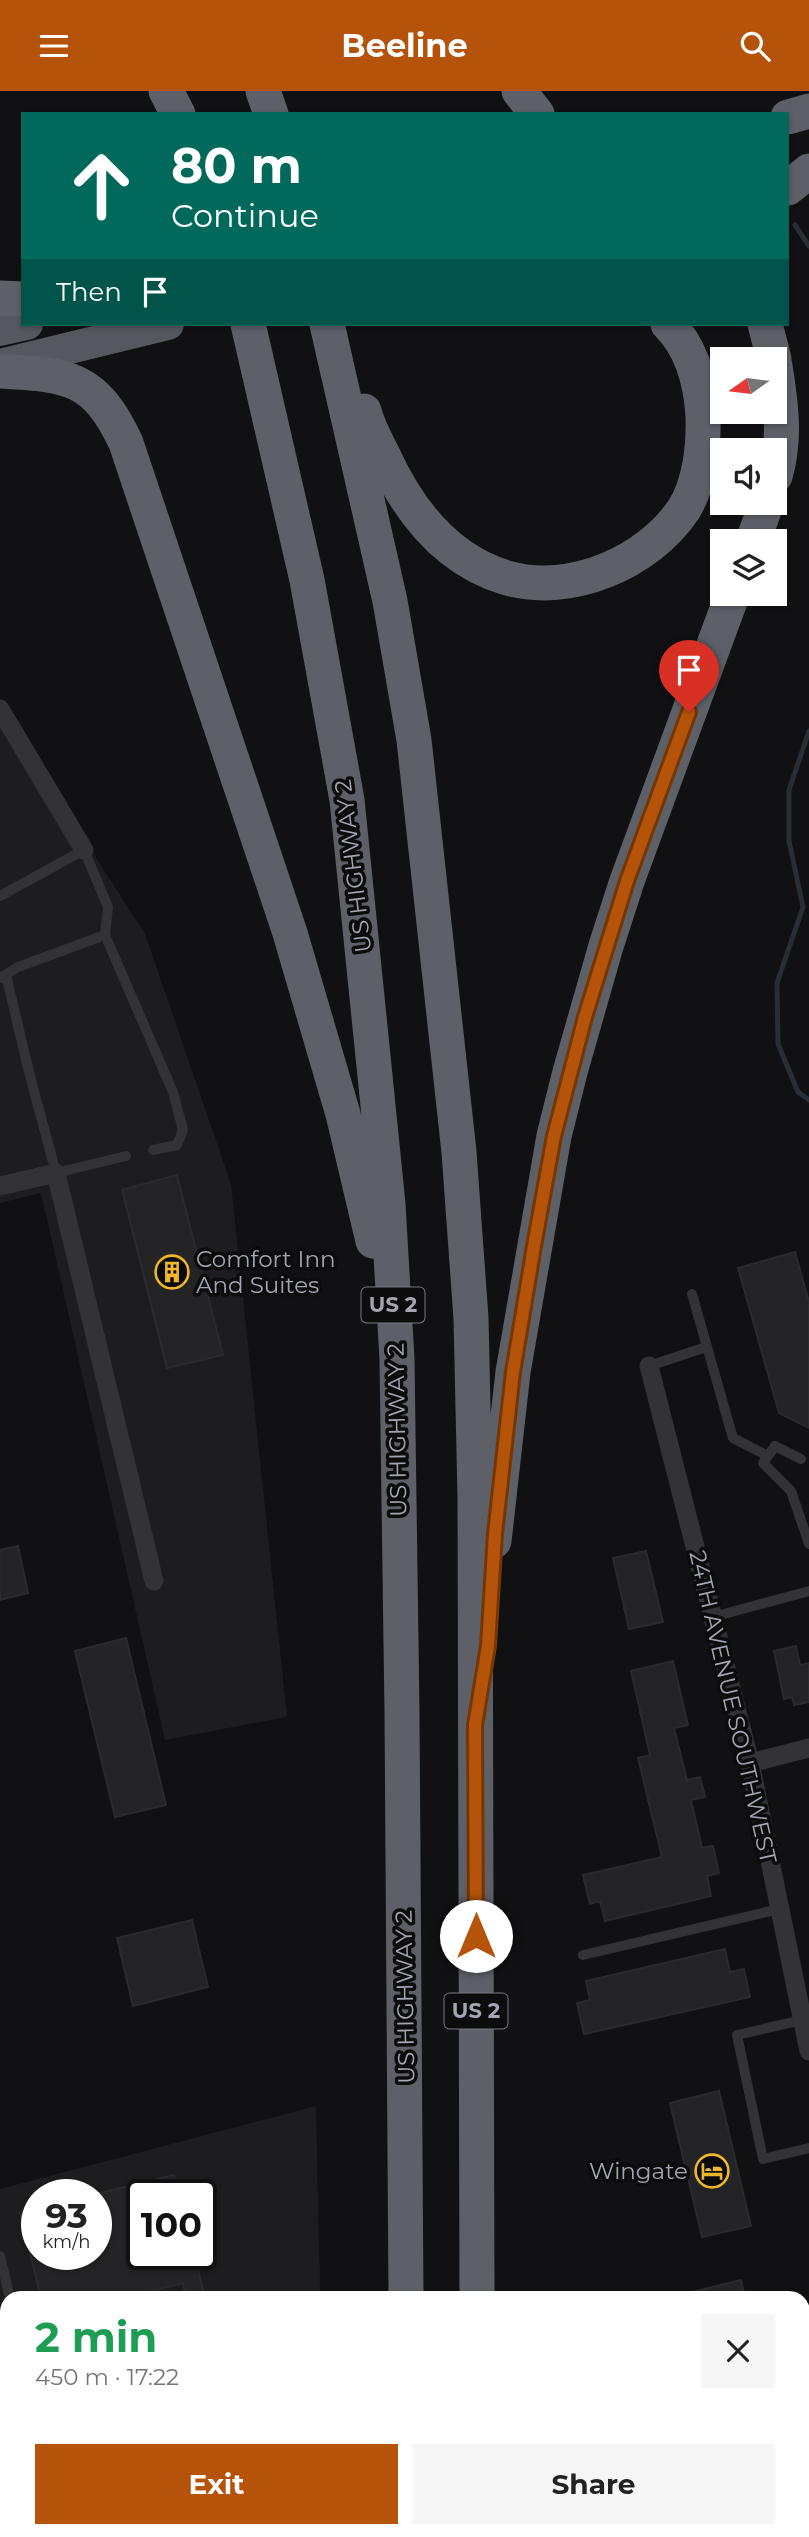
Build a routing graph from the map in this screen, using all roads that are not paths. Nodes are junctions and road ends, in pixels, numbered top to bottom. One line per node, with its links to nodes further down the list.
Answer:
1 (166, 91): 6 (highway)
2 (186, 91): 7 (highway)
3 (263, 91): 8 (highway)
4 (519, 91): 9 (highway)
5 (809, 111): 10 (highway)
6 (177, 112)
7 (192, 112)
8 (270, 112)
9 (535, 112)
10 (789, 117)
11 (809, 126): 12 (highway)
12 (789, 132)
13 (809, 165): 14 (highway)
14 (789, 170)
15 (809, 171): 16 (highway)
16 (789, 187)
17 (0, 298): 18 (highway)
18 (21, 299)
19 (21, 325): 26 (highway)
20 (160, 326): 28 (highway)
21 (248, 326): 43 (highway, US HIGHWAY 2 / US 2)
22 (329, 326): 50 (highway, US 2)
23 (330, 326): 24 (highway)
24 (670, 326)
25 (766, 326): 27 (highway)
26 (0, 330)
27 (771, 347)
28 (0, 365)
29 (0, 370): 43 (highway)
30 (728, 606): 50 (highway)
31 (0, 709): 32 (street)
32 (84, 850): 33 (lane); 34 (lane)
33 (0, 896)
34 (106, 936): 35 (lane); 36 (lane)
35 (3, 976): 38 (lane)
36 (153, 1150)
37 (126, 1156): 38 (lane)
38 (56, 1173): 39 (street); 47 (street)
39 (1, 1184)
40 (692, 1294): 41 (lane)
41 (706, 1347): 42 (lane); 44 (lane)
42 (649, 1366): 49 (street, 24TH AVENUE SOUTHWEST)
43 (398, 1427): 61 (highway, US HIGHWAY 2 / US 2)
44 (768, 1456): 45 (lane); 46 (lane)
45 (801, 1459)
46 (809, 1544)
47 (153, 1581)
48 (809, 1591): 49 (lane)
49 (713, 1617): 52 (street, 24TH AVENUE SOUTHWEST)
50 (475, 1725): 58 (highway, US 2)
51 (809, 1748): 52 (street)
52 (750, 1763): 53 (street, 24TH AVENUE SOUTHWEST)
53 (779, 1909): 54 (lane); 55 (street, 24TH AVENUE SOUTHWEST)
54 (583, 1955)
55 (802, 2020): 56 (street, 24TH AVENUE SOUTHWEST); 57 (lane)
56 (809, 2051)
57 (809, 2148)
58 (477, 2174): 62 (highway, US 2); 63 (highway)
59 (0, 2256): 60 (lane)
60 (8, 2291)
61 (406, 2291)
62 (477, 2291)
63 (491, 2291)

